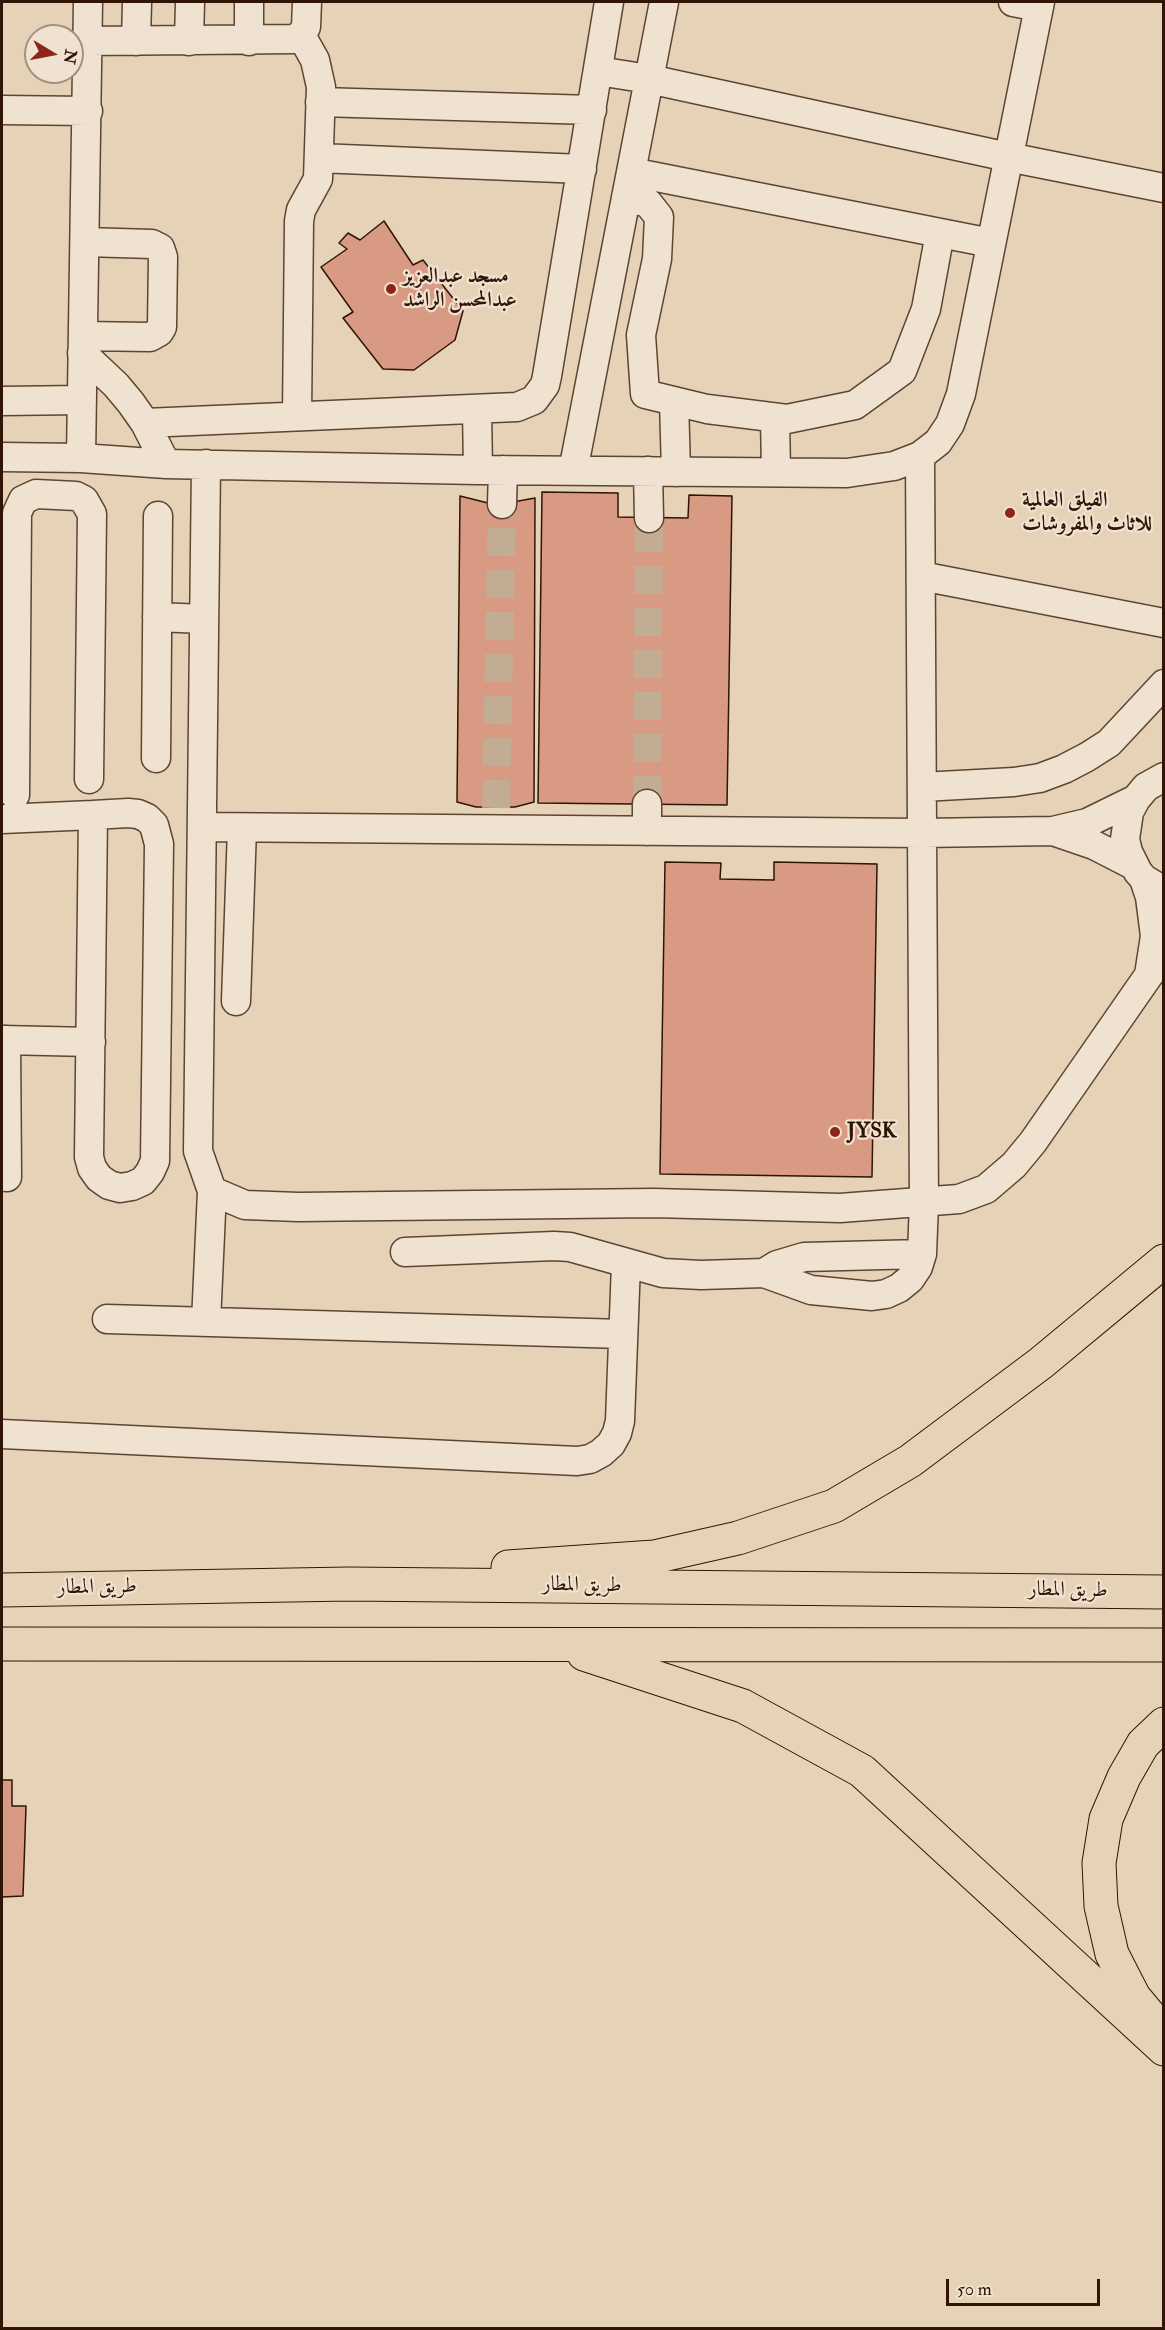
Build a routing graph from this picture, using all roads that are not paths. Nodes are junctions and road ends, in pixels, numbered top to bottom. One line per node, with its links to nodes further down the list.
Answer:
1 (88, 2): 10 (street)
2 (137, 2): 11 (street)
3 (190, 2): 12 (street)
4 (249, 2): 13 (street)
5 (307, 2): 9 (street)
6 (609, 2): 14 (street)
7 (664, 2): 15 (street)
8 (1030, 3): 20 (street)
9 (301, 35): 13 (street); 16 (street)
10 (88, 41): 11 (street); 19 (street)
11 (136, 41): 12 (street)
12 (189, 41): 13 (street)
13 (249, 41)
14 (598, 71): 15 (street); 18 (street)
15 (649, 79): 20 (street); 23 (street)
16 (320, 102): 18 (street); 21 (street)
17 (2, 110): 19 (street)
18 (592, 110): 22 (street)
19 (88, 111): 26 (street)
20 (1008, 157): 24 (street); 27 (street)
21 (319, 158): 22 (street); 35 (street)
22 (582, 169): 34 (street)
23 (628, 185): 25 (street); 28 (street); 29 (street)
24 (1164, 188)
25 (940, 233): 27 (street); 36 (street)
26 (85, 242): 30 (street); 30 (street)
27 (991, 243): 38 (street)
28 (605, 306): 29 (street); 44 (street)
29 (646, 312): 33 (street)
30 (82, 345): 31 (street); 37 (street)
31 (82, 400): 32 (street); 40 (street)
32 (2, 401)
33 (674, 401): 36 (street); 45 (street)
34 (477, 409): 35 (street); 43 (street)
35 (297, 416): 37 (street)
36 (775, 418): 46 (street)
37 (145, 423): 41 (street)
38 (921, 456): 46 (street); 51 (street)
39 (2, 457): 40 (street)
40 (81, 458): 41 (street)
41 (166, 464): 42 (street)
42 (206, 464): 43 (street); 53 (street)
43 (490, 470): 44 (street); 47 (street)
44 (573, 471): 45 (street)
45 (662, 472): 46 (street); 49 (street)
46 (776, 472)
47 (502, 504)
48 (158, 516): 52 (street)
49 (649, 518)
50 (9, 545): 58 (street); 61 (street)
51 (921, 576): 54 (street); 59 (street)
52 (157, 617): 53 (street); 56 (street)
53 (204, 619): 63 (street)
54 (1164, 623)
55 (1164, 684): 59 (street)
56 (156, 758)
57 (1162, 777): 60 (street)
58 (89, 778)
59 (922, 787): 66 (street)
60 (1136, 799): 65 (street); 67 (street)
61 (8, 807): 62 (street)
62 (93, 815): 71 (street); 71 (street)
63 (202, 827): 64 (street); 73 (street)
64 (242, 828): 66 (street); 69 (street)
65 (1053, 831): 66 (street); 67 (street)
66 (922, 833): 74 (street)
67 (1147, 878): 68 (street)
68 (1156, 966): 74 (street)
69 (236, 1001)
70 (4, 1040): 71 (street); 72 (street)
71 (91, 1042)
72 (7, 1177)
73 (212, 1191): 74 (street); 81 (street)
74 (924, 1203): 76 (street)
75 (405, 1252): 78 (street)
76 (922, 1254): 79 (street); 79 (street)
77 (1164, 1261): 84 (highway)
78 (626, 1264): 79 (street); 82 (street)
79 (764, 1273)
80 (107, 1319): 81 (street)
81 (206, 1322): 82 (street)
82 (623, 1334): 83 (street)
83 (2, 1434)
84 (349, 1584): 85 (highway, طريق المطار); 86 (highway, طريق المطار)
85 (2, 1590)
86 (1164, 1592)
87 (2, 1644): 88 (highway)
88 (554, 1645): 89 (highway); 92 (highway)
89 (1164, 1646)
90 (1164, 1724): 91 (highway)
91 (1164, 2032)
92 (1164, 2049)

